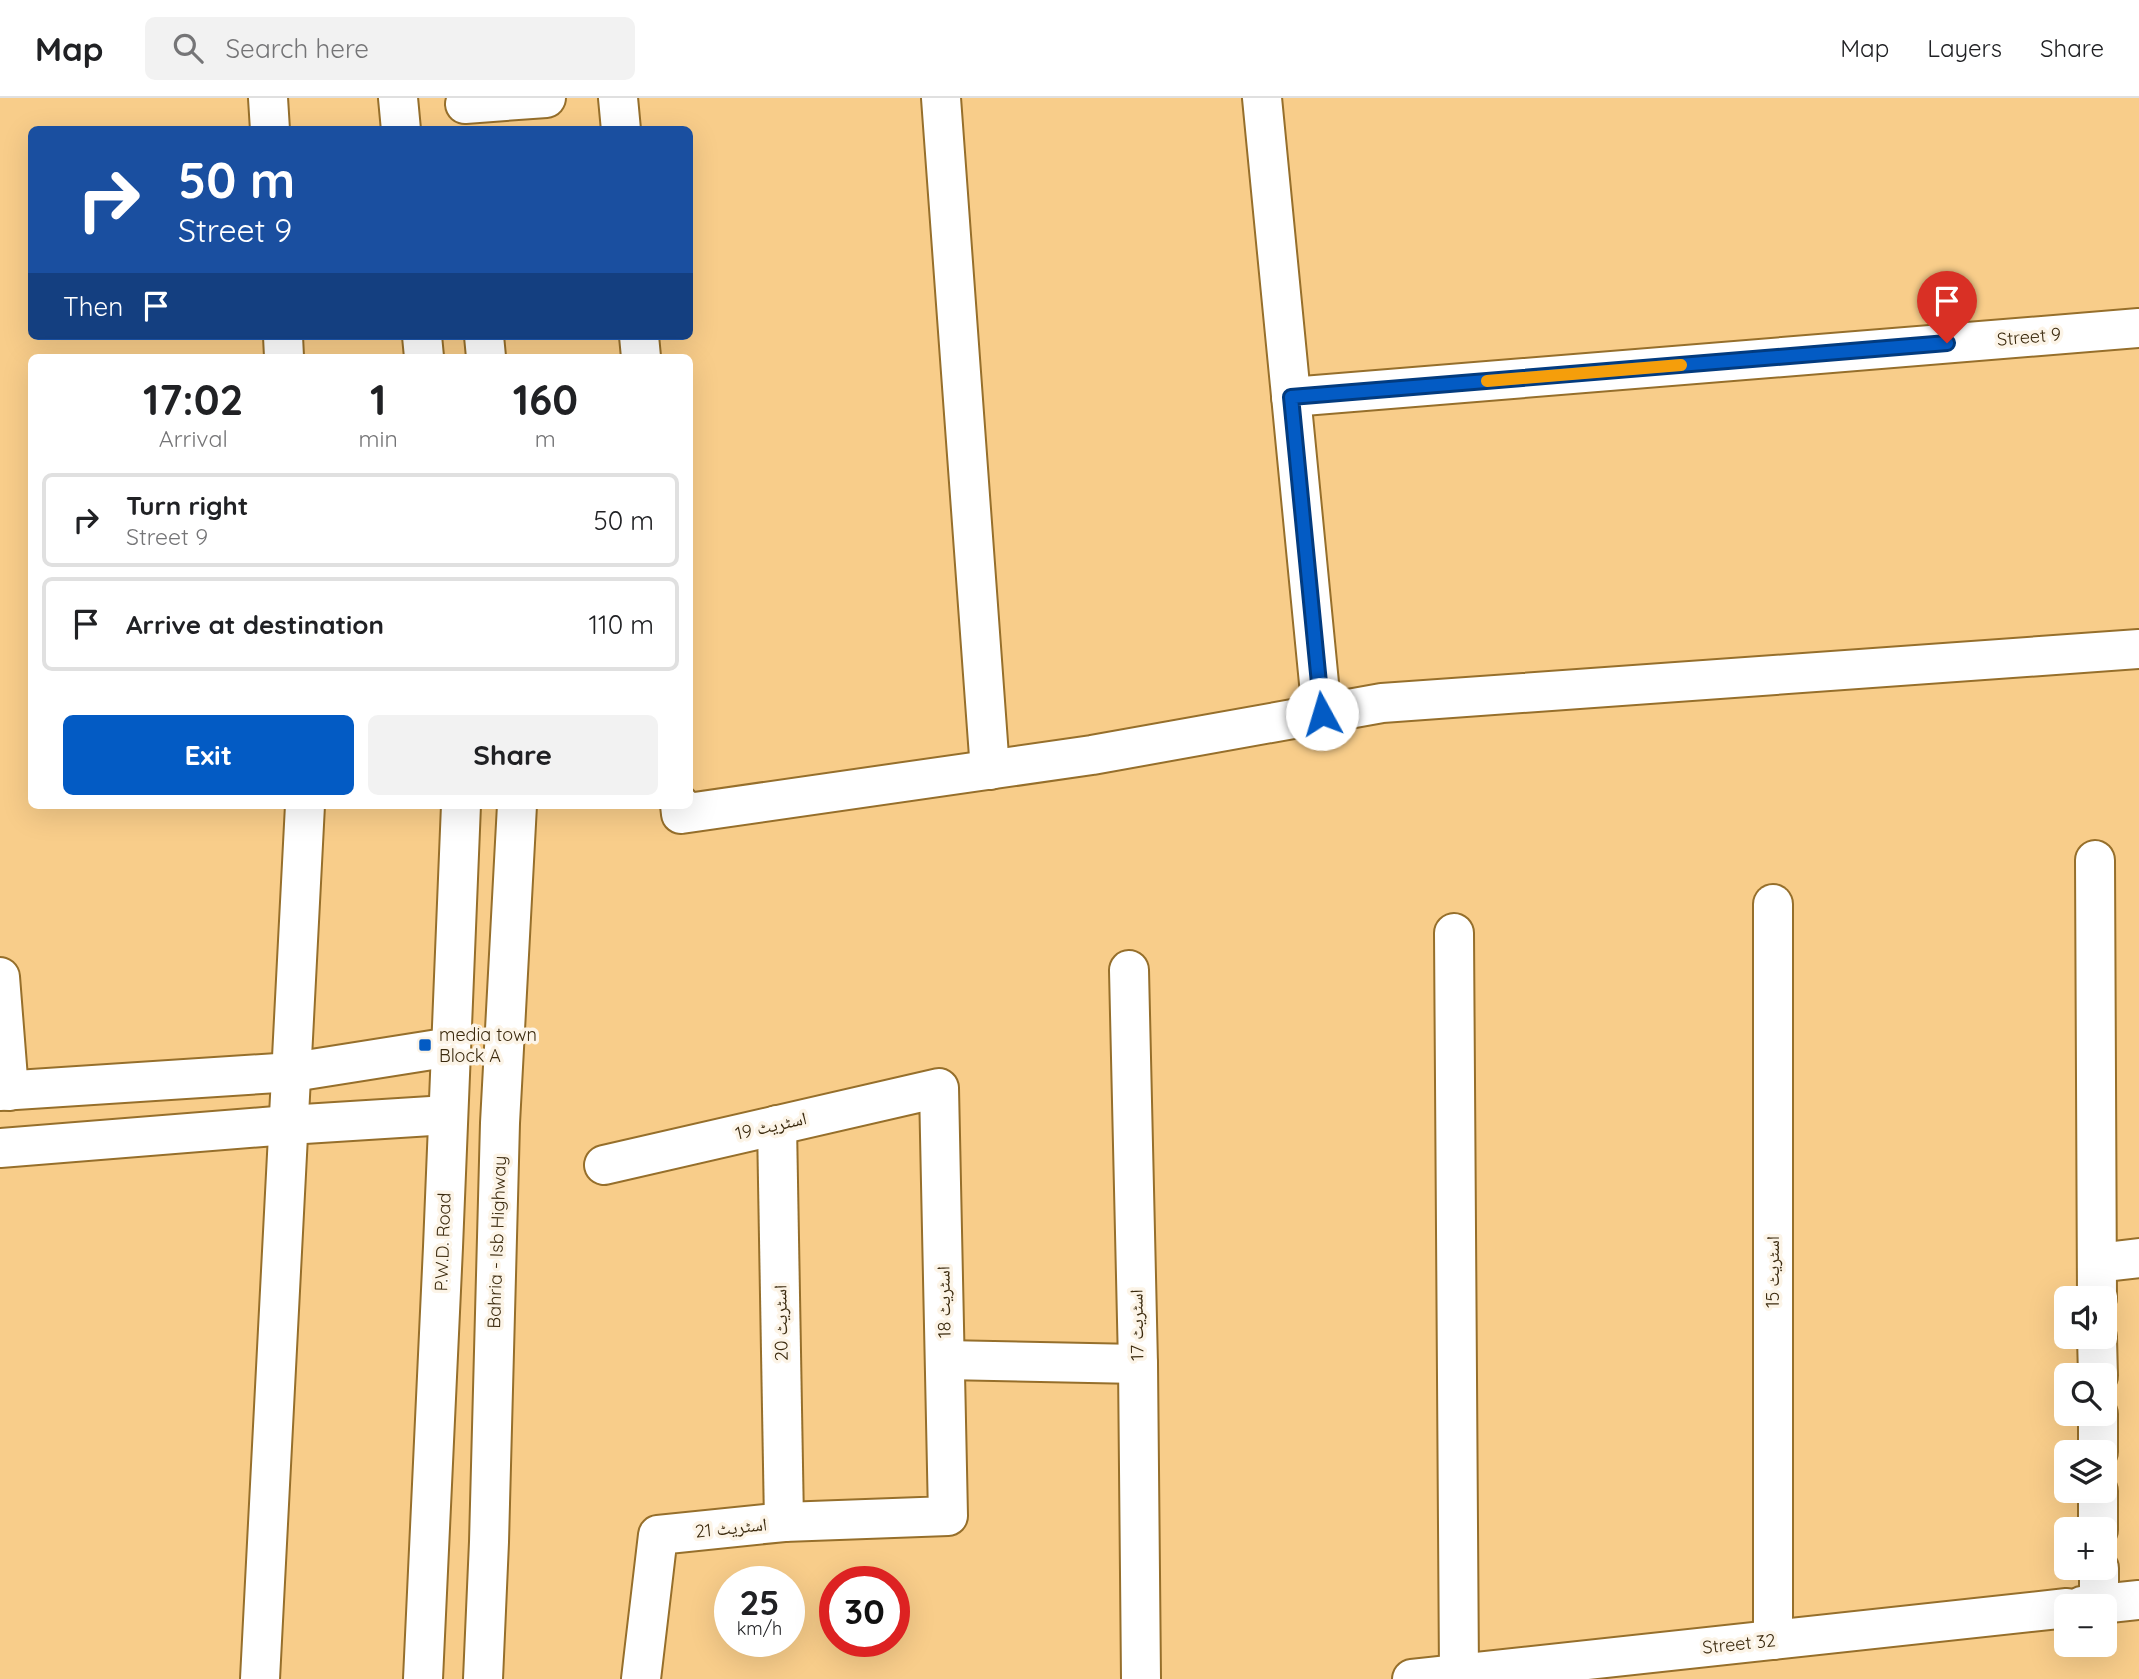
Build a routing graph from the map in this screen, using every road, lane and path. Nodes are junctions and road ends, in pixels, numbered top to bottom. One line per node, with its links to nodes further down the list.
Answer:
1 (268, 98): 8 (street)
2 (398, 98): 9 (street)
3 (546, 98): 7 (street)
4 (618, 98): 10 (street)
5 (941, 98): 15 (street)
6 (1262, 98): 12 (street)
7 (465, 111)
8 (270, 126)
9 (401, 126)
10 (621, 126)
11 (2139, 328): 12 (street, Street 9)
12 (1291, 397): 14 (street)
13 (2139, 649): 14 (street)
14 (1322, 714): 15 (street)
15 (990, 770): 19 (street)
16 (305, 809): 26 (street)
17 (461, 809): 25 (street, P.W.D. Road)
18 (517, 809): 47 (street, Bahria - Isb Highway)
19 (680, 809)
20 (2095, 860): 35 (street)
21 (1773, 904): 43 (street, اسٹریٹ 15)
22 (1454, 933): 44 (street)
23 (1129, 970): 37 (street, اسٹریٹ 17)
24 (0, 977): 28 (street)
25 (450, 1047): 26 (street); 29 (street, P.W.D. Road)
26 (293, 1072): 28 (street); 30 (street)
27 (939, 1088): 31 (street, اسٹریٹ 19); 36 (street, اسٹریٹ 18)
28 (5, 1091)
29 (447, 1115): 30 (street); 46 (street, P.W.D. Road)
30 (288, 1125): 32 (street); 45 (street)
31 (777, 1125): 33 (street, اسٹریٹ 19); 39 (street, اسٹریٹ 20)
32 (0, 1148)
33 (604, 1165)
34 (2139, 1258): 35 (street)
35 (2097, 1281)
36 (945, 1360): 37 (street); 38 (street, اسٹریٹ 18)
37 (1138, 1364): 49 (street, اسٹریٹ 17)
38 (948, 1516): 39 (street, اسٹریٹ 21)
39 (784, 1522): 48 (street, اسٹریٹ 21)
40 (2117, 1599): 41 (street, Street 32)
41 (2139, 1600)
42 (2054, 1602): 43 (street, Street 32)
43 (1773, 1640): 44 (street, Street 32)
44 (1459, 1674): 50 (street, Street 32)
45 (260, 1679)
46 (423, 1679)
47 (483, 1679)
48 (641, 1679)
49 (1141, 1679)
50 (1412, 1679)

